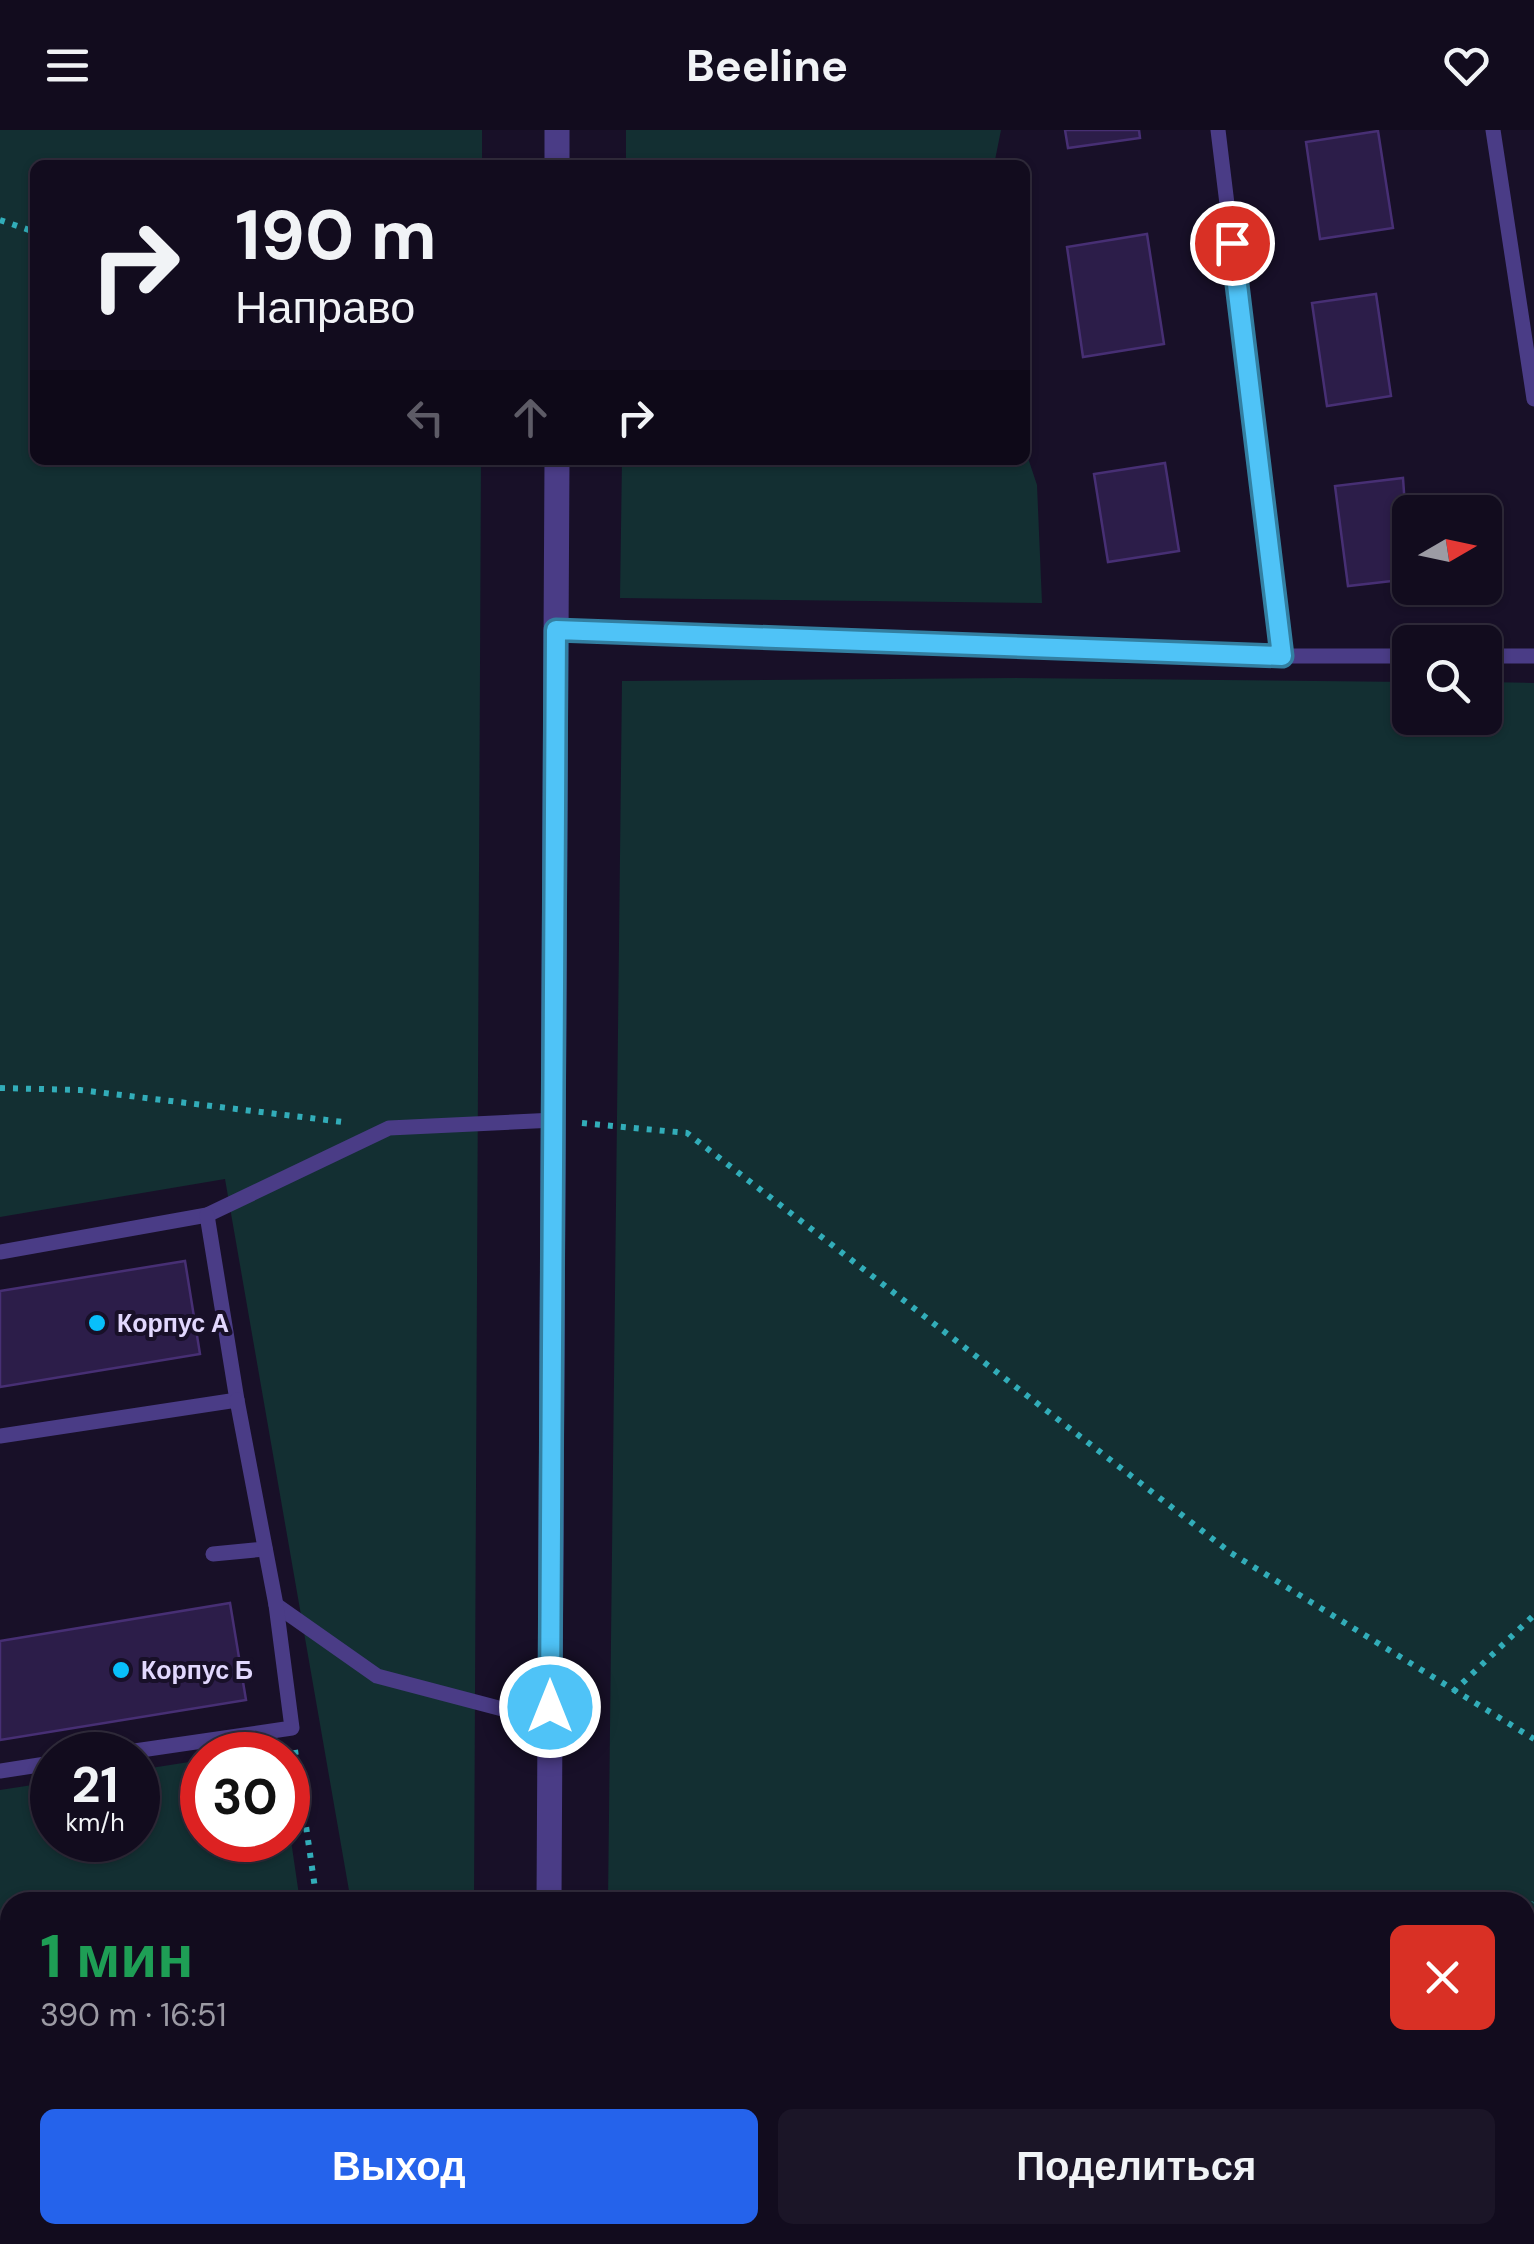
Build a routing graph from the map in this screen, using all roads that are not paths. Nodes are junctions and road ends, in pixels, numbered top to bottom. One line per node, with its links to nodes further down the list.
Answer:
1 (557, 130): 4 (street)
2 (1218, 130): 8 (lane)
3 (1493, 130): 5 (lane)
4 (557, 160)
5 (1534, 398)
6 (557, 465): 7 (street)
7 (556, 630): 8 (lane); 12 (street)
8 (1282, 656): 9 (lane)
9 (1392, 656)
10 (1502, 656): 11 (lane)
11 (1534, 656)
12 (555, 1120): 13 (lane); 20 (street)
13 (207, 1215): 14 (lane); 15 (lane)
14 (0, 1252)
15 (236, 1400): 16 (lane); 17 (lane)
16 (0, 1436)
17 (265, 1549): 18 (lane); 19 (lane)
18 (212, 1554)
19 (276, 1605): 20 (lane); 21 (lane)
20 (550, 1707): 24 (street)
21 (160, 1747)
22 (30, 1766): 23 (lane)
23 (0, 1771)
24 (549, 1892)

